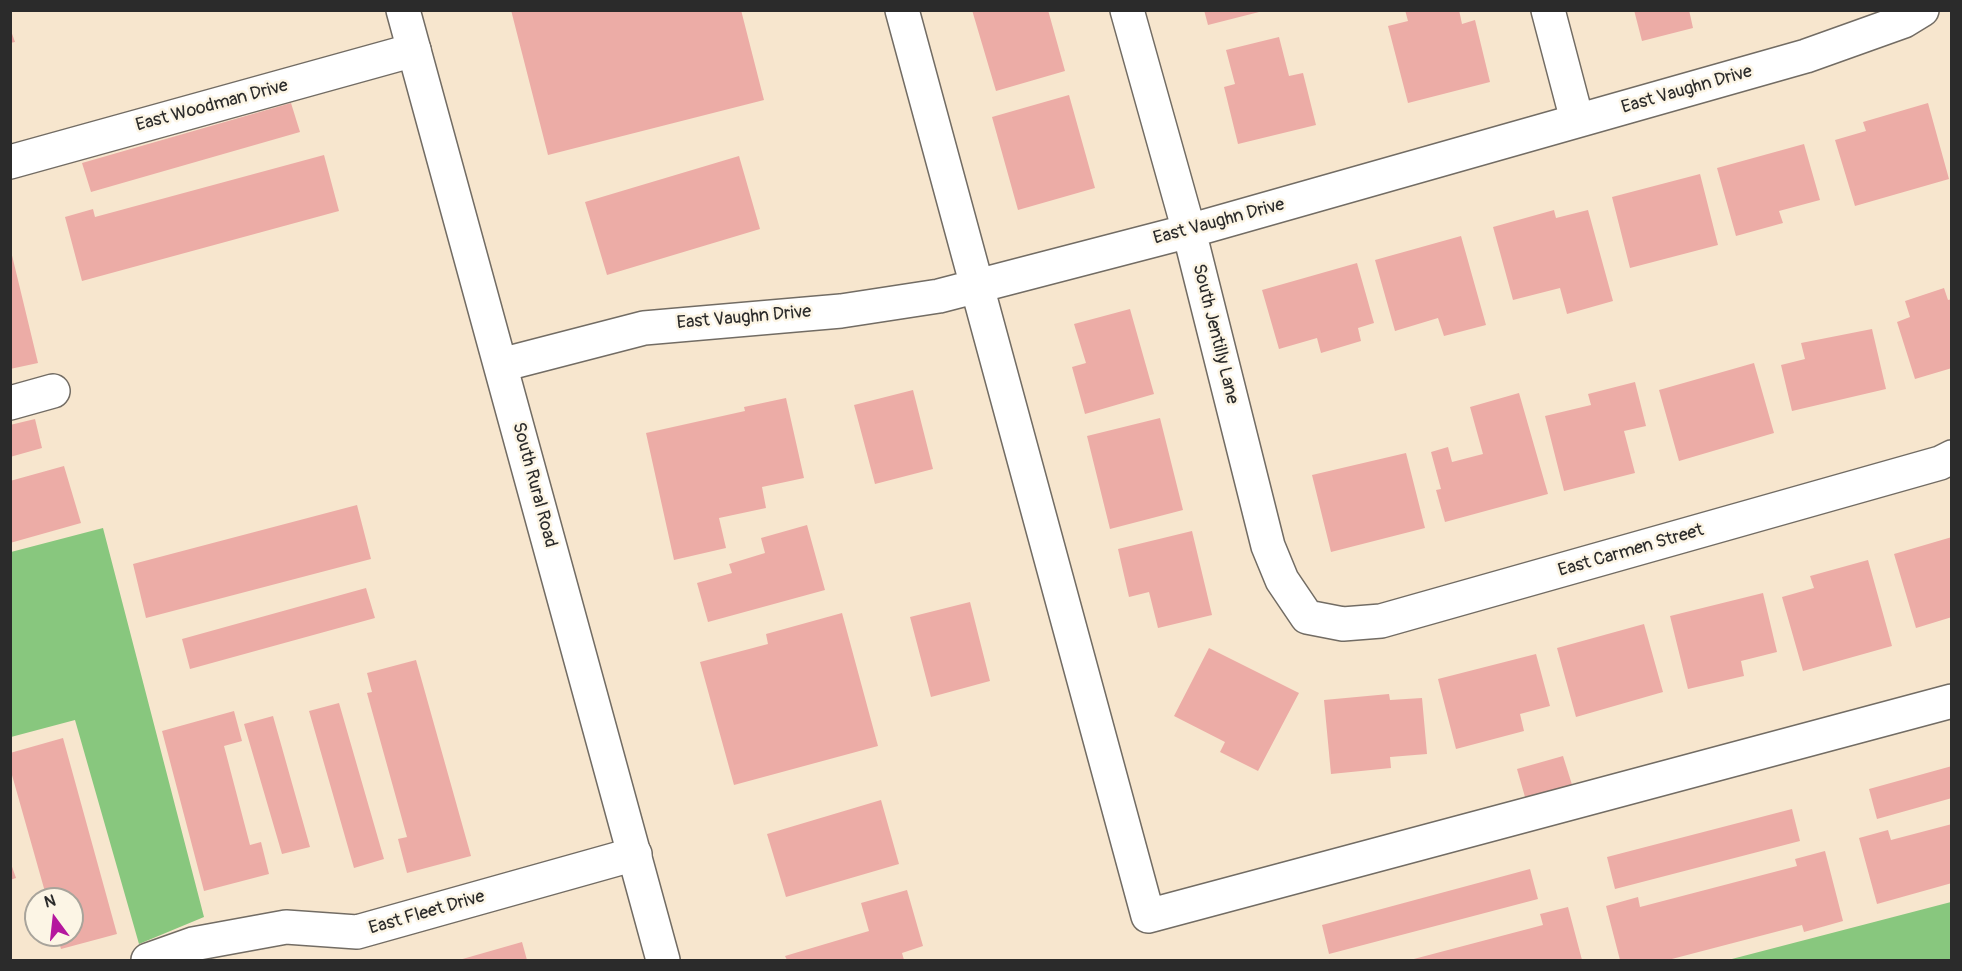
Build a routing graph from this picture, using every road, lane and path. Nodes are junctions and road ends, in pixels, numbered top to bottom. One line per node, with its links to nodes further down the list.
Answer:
1 (404, 10): 6 (street, South Rural Road)
2 (902, 10): 10 (street)
3 (1127, 10): 9 (street, South Jentilly Lane)
4 (1548, 10): 7 (street)
5 (1922, 10): 7 (street, East Vaughn Drive)
6 (414, 50): 8 (street, East Woodman Drive); 11 (street, South Rural Road)
7 (1577, 120): 9 (street, East Vaughn Drive)
8 (10, 162)
9 (1189, 231): 10 (street, East Vaughn Drive); 15 (street, South Jentilly Lane)
10 (976, 287): 11 (street, East Vaughn Drive); 16 (street)
11 (501, 365): 17 (street, South Rural Road)
12 (53, 391): 13 (street)
13 (10, 403)
14 (1952, 457): 15 (street, East Carmen Street)
15 (1306, 617)
16 (1952, 701)
17 (635, 854): 18 (street, East Fleet Drive); 19 (street, South Rural Road)
18 (147, 960)
19 (663, 960)

